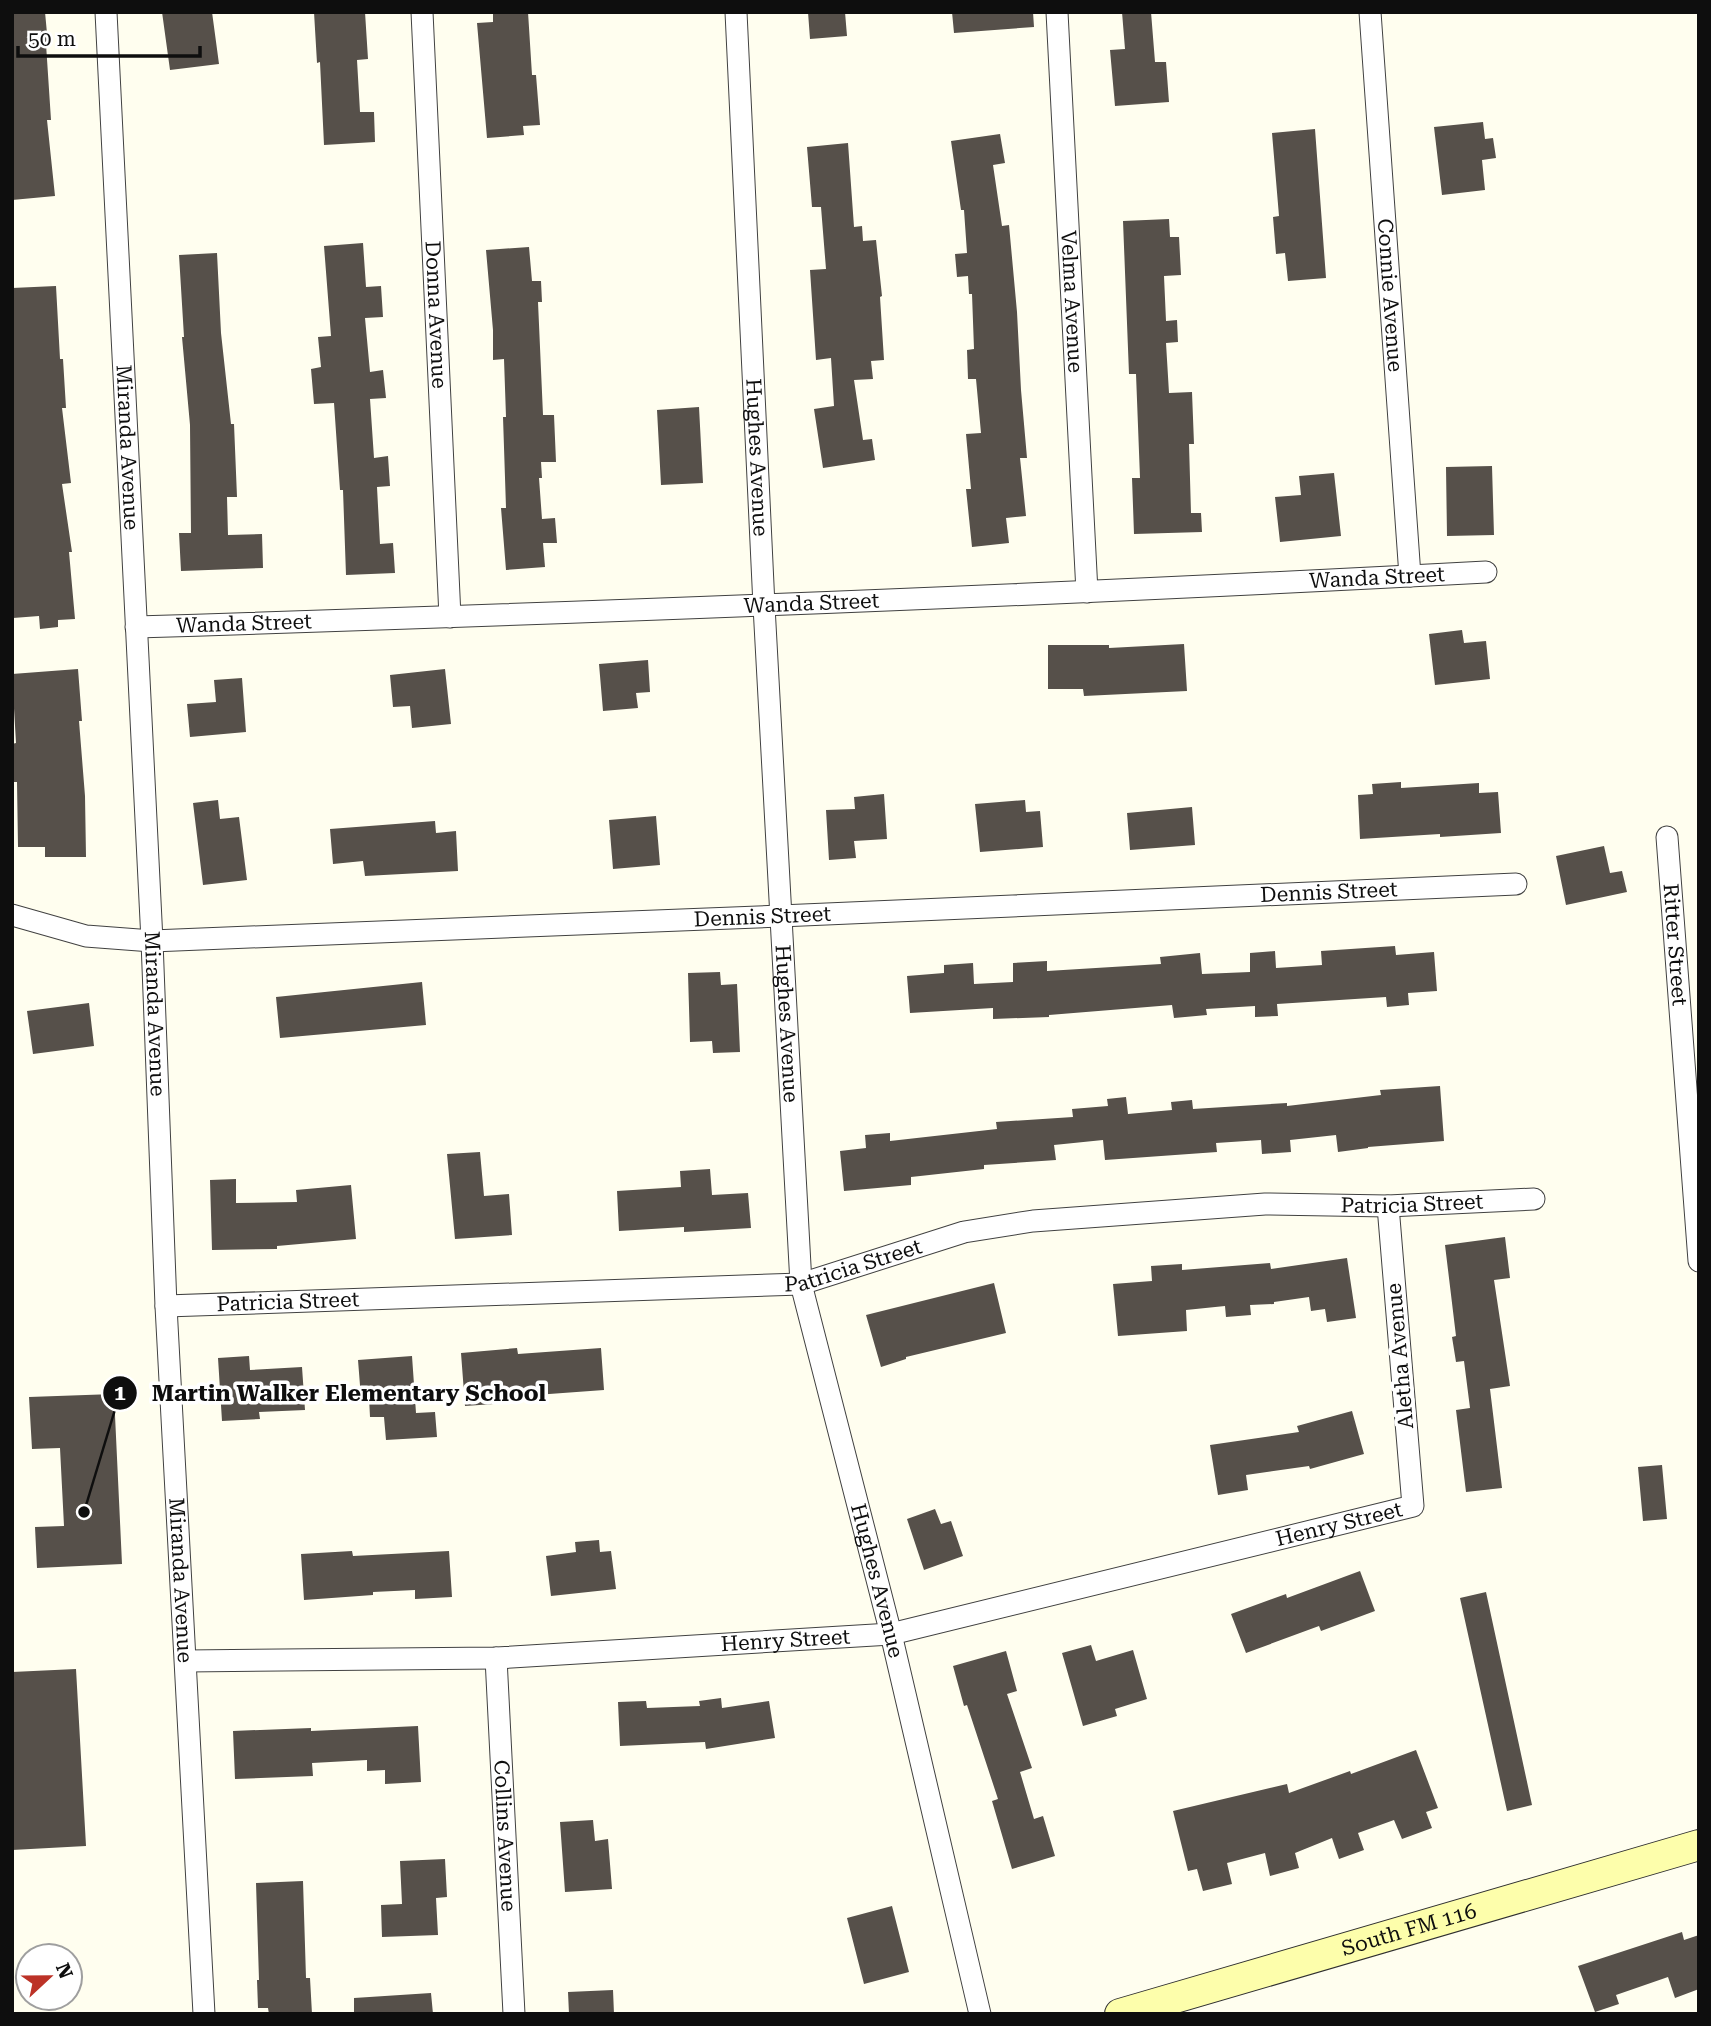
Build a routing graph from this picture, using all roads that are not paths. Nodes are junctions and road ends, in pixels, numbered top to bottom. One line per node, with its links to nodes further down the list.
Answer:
1 (106, 12): 11 (street, Miranda Avenue)
2 (422, 12): 10 (street, Donna Avenue)
3 (736, 12): 9 (street, Hughes Avenue)
4 (1057, 12): 8 (street, Velma Avenue)
5 (1370, 12): 7 (street, Connie Avenue)
6 (1486, 572): 7 (street, Wanda Street)
7 (1410, 576): 8 (street, Wanda Street)
8 (1087, 592): 9 (street, Wanda Street)
9 (764, 606): 10 (street, Wanda Street); 15 (street, Hughes Avenue)
10 (450, 617): 11 (street, Wanda Street)
11 (135, 627): 16 (street, Miranda Avenue)
12 (1667, 837): 19 (street, Ritter Street)
13 (1516, 884): 15 (street, Dennis Street)
14 (12, 915): 16 (street, Dennis Street)
15 (780, 916): 16 (street, Dennis Street); 20 (street, Hughes Avenue)
16 (152, 941): 21 (street, Miranda Avenue)
17 (1534, 1199): 18 (street, Patricia Street)
18 (1388, 1206): 20 (street, Patricia Street); 22 (street, Aletha Avenue)
19 (1699, 1261)
20 (801, 1284): 21 (street, Patricia Street); 23 (street, Hughes Avenue)
21 (166, 1306): 25 (street, Miranda Avenue)
22 (1413, 1506): 23 (street, Henry Street)
23 (891, 1634): 24 (street, Henry Street); 29 (street, Hughes Avenue)
24 (496, 1658): 25 (street, Henry Street); 28 (street, Collins Avenue)
25 (186, 1661): 27 (street, Miranda Avenue)
26 (1699, 1845): 30 (main road, South FM 116)
27 (204, 2014)
28 (514, 2014)
29 (980, 2014)
30 (1120, 2014)

